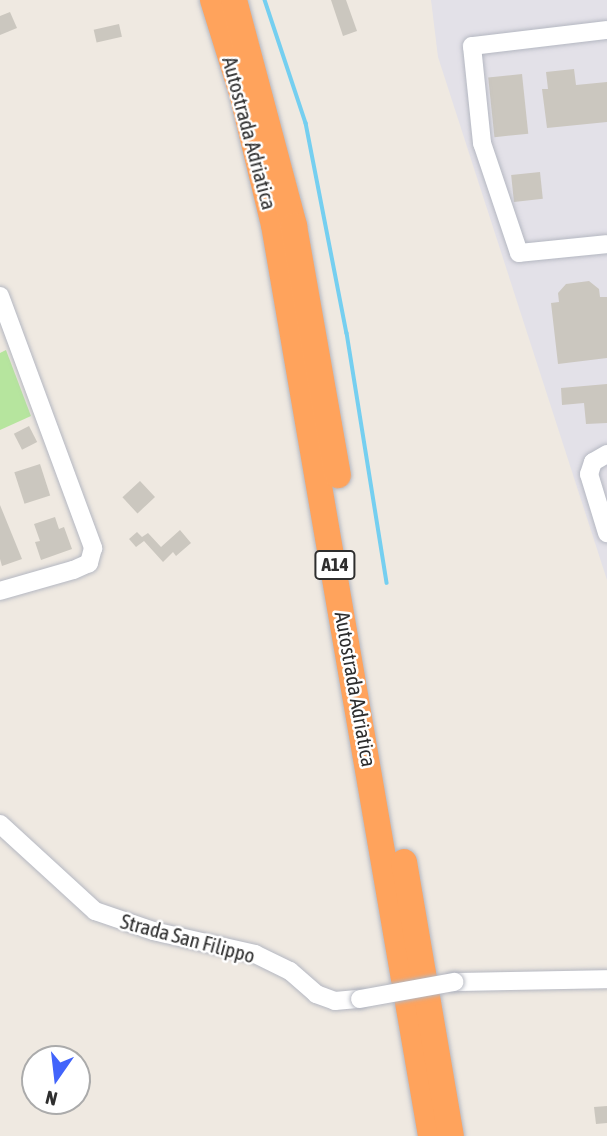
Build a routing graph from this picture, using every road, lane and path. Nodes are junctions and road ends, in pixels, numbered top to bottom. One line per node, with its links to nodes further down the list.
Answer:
1 (213, 0): 11 (highway, Autostrada Adriatica / A14)
2 (234, 0): 12 (highway, Autostrada Adriatica / A14)
3 (607, 30): 4 (street)
4 (607, 244)
5 (0, 296): 8 (street)
6 (607, 454): 7 (street)
7 (607, 533)
8 (0, 592)
9 (0, 824): 10 (street, Strada San Filippo, bridge)
10 (607, 979)
11 (431, 1136)
12 (451, 1136)

